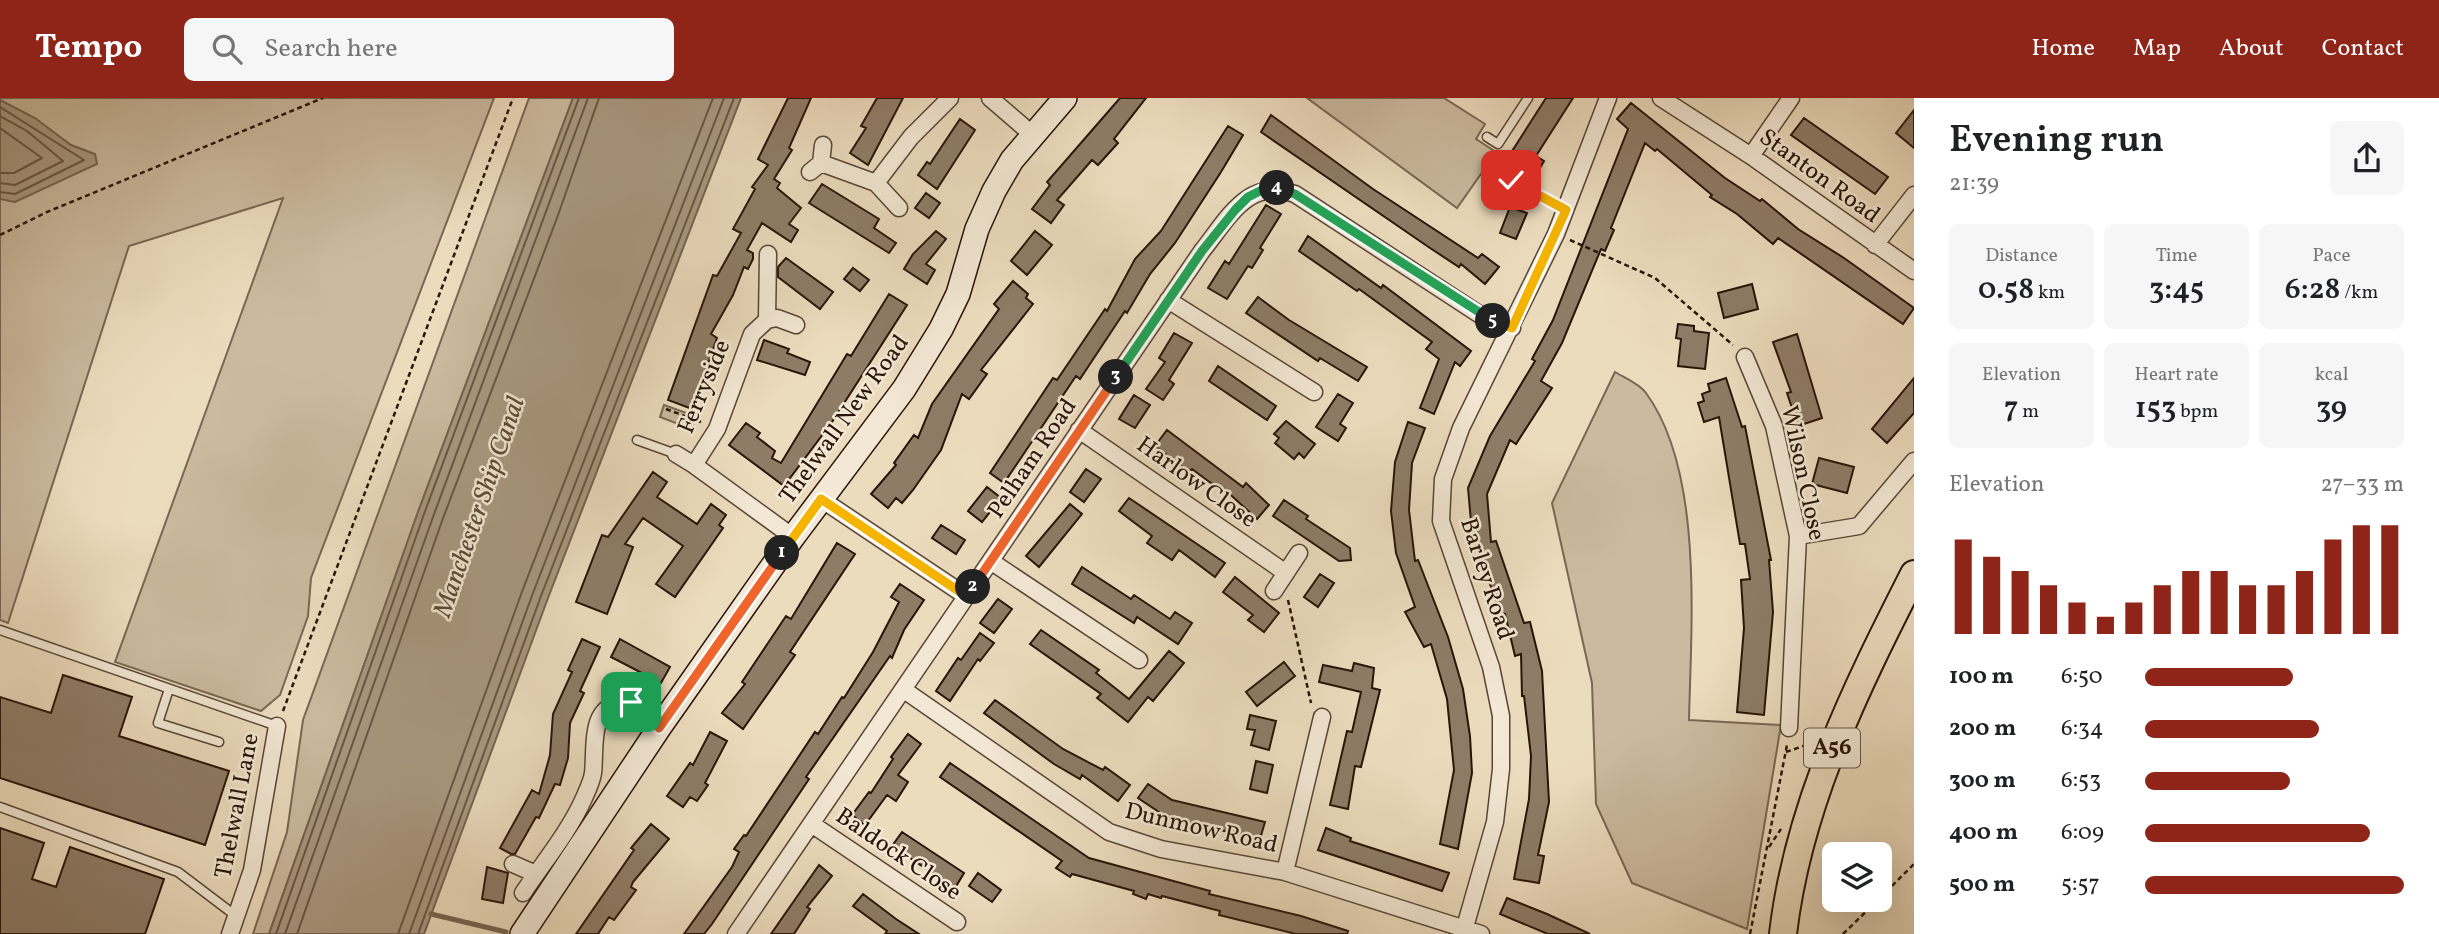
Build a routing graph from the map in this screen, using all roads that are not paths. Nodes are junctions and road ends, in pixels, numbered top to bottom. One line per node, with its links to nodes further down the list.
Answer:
1 (950, 98): 12 (street)
2 (990, 98): 8 (street)
3 (1065, 98): 8 (main road, Thelwall New Road)
4 (1528, 98): 9 (lane)
5 (1608, 98): 21 (street, Barley Road)
6 (1661, 98): 11 (street, Stanton Road)
7 (1791, 98): 11 (street)
8 (1033, 135): 29 (main road, Thelwall New Road)
9 (1487, 137)
10 (822, 145): 12 (street)
11 (1751, 156): 15 (street, Stanton Road)
12 (876, 183): 14 (street)
13 (1914, 195): 15 (street)
14 (898, 208)
15 (1875, 246): 17 (street, Stanton Road)
16 (768, 254): 19 (street)
17 (1914, 271)
18 (1168, 300): 21 (street, Pelham Road); 23 (street); 24 (street, Pelham Road)
19 (767, 320): 20 (street); 28 (street, Ferryside)
20 (796, 325)
21 (1512, 328): 55 (street, Barley Road)
22 (1745, 358): 30 (street, Wilson Close)
23 (1314, 391)
24 (1079, 430): 33 (street, Pelham Road); 34 (street, Harlow Close)
25 (637, 440): 26 (lane)
26 (676, 454): 28 (street, Ferryside)
27 (1914, 461): 30 (street)
28 (694, 465): 31 (street, Ferryside)
29 (821, 499): 31 (main road, Thelwall New Road); 37 (street)
30 (1798, 536): 45 (street, Wilson Close)
31 (793, 537): 44 (main road, Thelwall New Road)
32 (1299, 553): 34 (street)
33 (992, 562): 37 (street, Pelham Road); 39 (street)
34 (1286, 573): 36 (street)
35 (1914, 574): 59 (main road, A56)
36 (1274, 591)
37 (966, 596): 41 (street, Pelham Road)
38 (0, 631): 40 (lane)
39 (1139, 660)
40 (169, 689): 43 (lane); 46 (lane)
41 (904, 690): 48 (street, Pelham Road); 50 (street, Dunmow Road)
42 (1322, 717): 50 (street)
43 (277, 726): 53 (street, Thelwall Lane)
44 (659, 728): 51 (street); 57 (main road, Thelwall New Road)
45 (1789, 728)
46 (219, 742)
47 (0, 807): 53 (lane)
48 (813, 825): 54 (street, Baldock Close); 58 (street, Pelham Road)
49 (513, 864): 51 (street)
50 (1285, 872): 55 (street, Dunmow Road)
51 (536, 874): 52 (street)
52 (523, 893)
53 (236, 916): 56 (street, Thelwall Lane)
54 (957, 922)
55 (1470, 932)
56 (230, 934)
57 (522, 934)
58 (736, 934)
59 (1783, 934)

